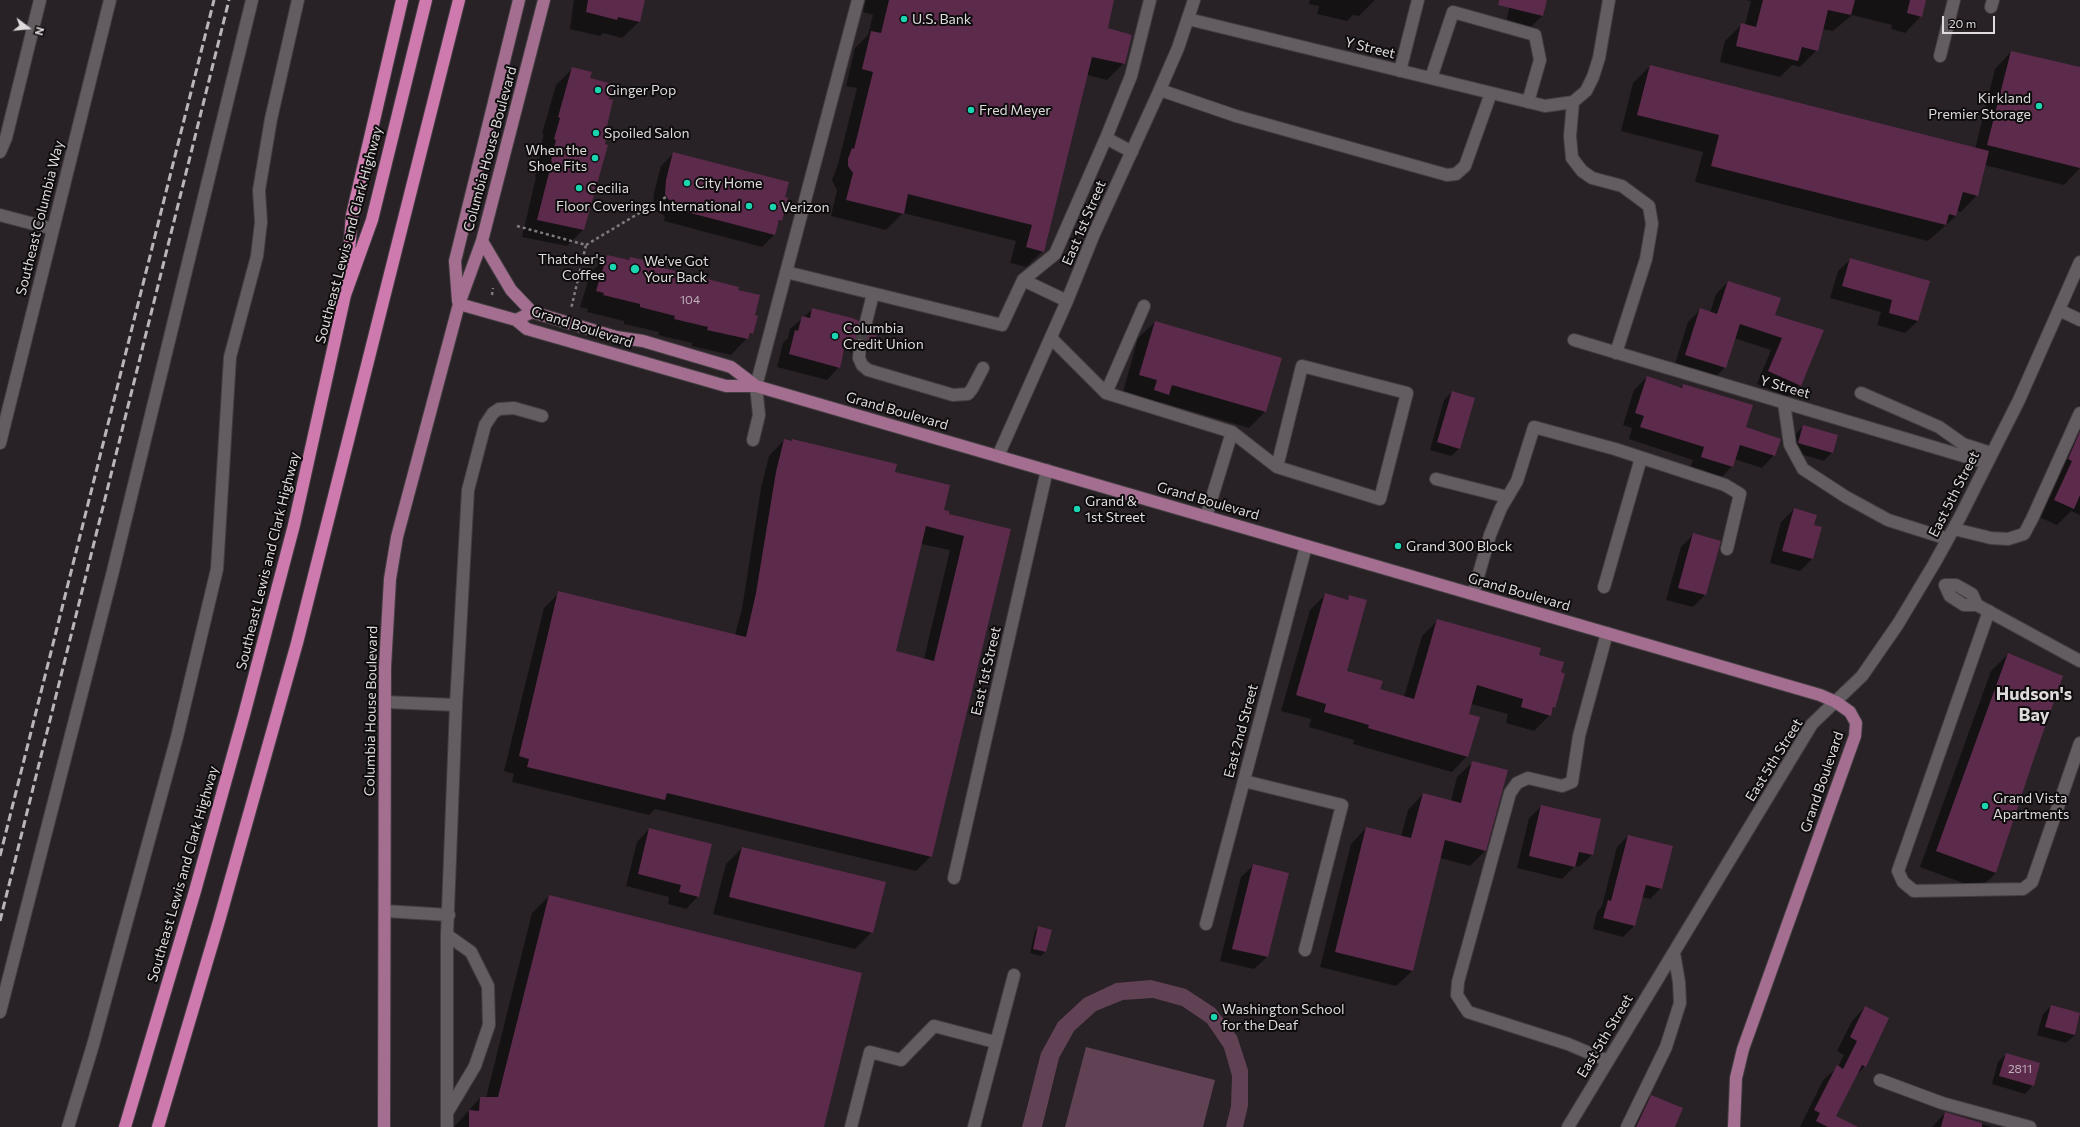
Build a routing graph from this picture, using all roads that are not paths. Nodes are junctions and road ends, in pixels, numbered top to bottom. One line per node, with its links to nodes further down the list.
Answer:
1 (40, 0): 25 (street)
2 (110, 0): 28 (street, Southeast Columbia Way)
3 (252, 0): 87 (street)
4 (298, 0): 92 (street)
5 (402, 0): 34 (highway)
6 (426, 0): 34 (highway, Southeast Lewis and Clark Highway)
7 (459, 0): 94 (highway)
8 (519, 0): 36 (main road, Columbia House Boulevard)
9 (544, 0): 29 (main road, Columbia House Boulevard)
10 (858, 0): 31 (street)
11 (1150, 0): 24 (street)
12 (1194, 0): 16 (street, East 1st Street)
13 (1418, 0): 18 (street)
14 (1609, 0): 23 (street)
15 (1954, 0): 17 (street)
16 (1188, 19): 18 (street, Y Street); 20 (street, East 1st Street)
17 (1940, 56)
18 (1400, 71): 19 (street, Y Street)
19 (1431, 78): 21 (street, Y Street); 22 (street)
20 (1160, 90): 21 (street); 26 (street, East 1st Street)
21 (1491, 93): 22 (street, Y Street)
22 (1528, 102): 23 (street, Y Street)
23 (1573, 102): 46 (street)
24 (1106, 138): 26 (street); 32 (street)
25 (0, 152)
26 (1132, 152): 35 (street, East 1st Street)
27 (0, 215): 28 (street)
28 (53, 228): 56 (street, Southeast Columbia Way)
29 (482, 241): 36 (main road, Columbia House Boulevard); 39 (main road)
30 (2080, 262): 38 (street, East 5th Street)
31 (786, 272): 33 (street); 48 (street)
32 (1023, 280): 33 (street); 35 (street)
33 (873, 294): 42 (street)
34 (345, 295): 93 (highway, Southeast Lewis and Clark Highway)
35 (1067, 301): 43 (street, East 1st Street)
36 (459, 304): 40 (main road, Grand Boulevard); 74 (main road, Columbia House Boulevard)
37 (1144, 306): 49 (street)
38 (2059, 310): 41 (street); 59 (street, East 5th Street)
39 (532, 312): 40 (main road, Grand Boulevard); 48 (main road, Grand Boulevard)
40 (516, 320): 48 (main road, Grand Boulevard)
41 (2080, 320)
42 (866, 322)
43 (1051, 338): 49 (street); 57 (street, East 1st Street)
44 (1574, 340): 46 (street, Y Street)
45 (860, 345): 47 (street)
46 (1616, 353): 51 (street, Y Street)
47 (983, 368)
48 (756, 386): 55 (street); 57 (main road, Grand Boulevard)
49 (1106, 393): 54 (street)
50 (1861, 393): 59 (street)
51 (1784, 403): 59 (street, Y Street); 65 (street)
52 (2080, 413): 65 (street)
53 (542, 416): 76 (street)
54 (1232, 432): 60 (street); 64 (street)
55 (753, 440)
56 (0, 443)
57 (998, 456): 61 (main road, Grand Boulevard)
58 (1641, 458): 63 (street); 67 (street); 69 (street)
59 (1989, 458): 65 (street, East 5th Street)
60 (1277, 467): 60 (street)
61 (1047, 470): 64 (main road, Grand Boulevard); 79 (street, East 1st Street)
62 (1436, 479): 63 (street)
63 (1507, 497): 70 (street)
64 (1206, 517): 66 (main road, Grand Boulevard)
65 (1951, 534): 68 (street, East 5th Street)
66 (1306, 546): 70 (main road, Grand Boulevard); 78 (street, East 2nd Street)
67 (1727, 549)
68 (1927, 574): 71 (street); 75 (street, East 5th Street)
69 (1604, 587)
70 (1473, 594): 72 (main road, Grand Boulevard)
71 (1989, 611): 73 (street); 77 (street)
72 (1607, 633): 75 (main road, Grand Boulevard); 89 (street)
73 (2080, 661)
74 (385, 702): 76 (street); 80 (main road, Columbia House Boulevard)
75 (1836, 702): 85 (street, East 5th Street); 101 (main road, Grand Boulevard)
76 (456, 705): 81 (street)
77 (2080, 743)
78 (1244, 781): 82 (street, East 2nd Street); 84 (street)
79 (954, 878)
80 (385, 911): 81 (street); 95 (main road, Columbia House Boulevard)
81 (448, 915): 83 (street)
82 (1206, 924)
83 (447, 935): 91 (street); 91 (street)
84 (1305, 950)
85 (1674, 953): 89 (street, East 5th Street); 100 (street)
86 (1014, 975): 88 (street)
87 (0, 1012)
88 (996, 1042): 97 (street); 98 (street)
89 (1608, 1061): 99 (street, East 5th Street)
90 (1880, 1080): 102 (street)
91 (446, 1114): 96 (street)
92 (68, 1127)
93 (125, 1127)
94 (158, 1127)
95 (384, 1127)
96 (447, 1127)
97 (851, 1127)
98 (974, 1127)
99 (1568, 1127)
100 (1627, 1127)
101 (1734, 1127)
102 (2030, 1127)

